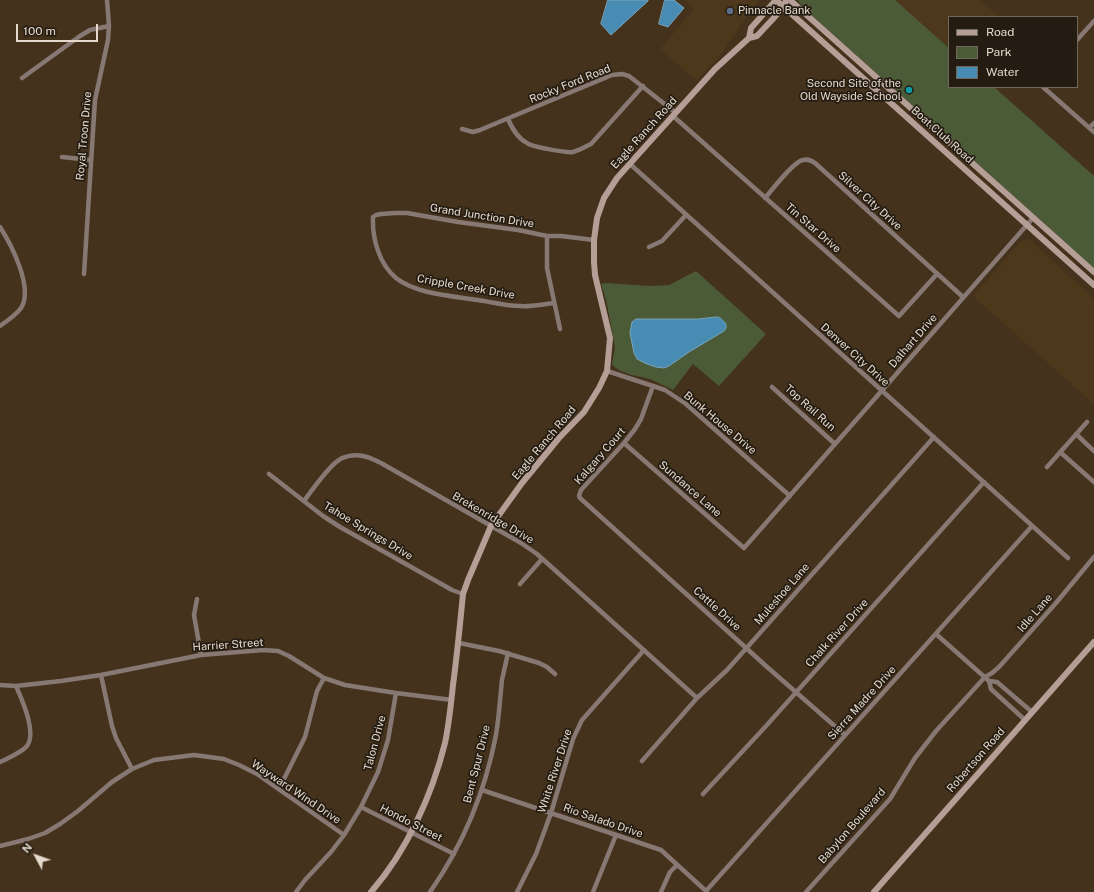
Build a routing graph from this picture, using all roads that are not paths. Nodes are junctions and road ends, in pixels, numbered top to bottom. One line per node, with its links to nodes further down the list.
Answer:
1 (107, 0): 7 (street, Royal Troon Drive)
2 (776, 0): 5 (street, Boat Club Road); 8 (street, Eagle Ranch Road)
3 (786, 0): 5 (street, Eagle Ranch Road)
4 (790, 0): 26 (street, Boat Club Road)
5 (784, 7): 8 (street, Eagle Ranch Road); 27 (street, Boat Club Road)
6 (1094, 21): 9 (street)
7 (109, 26): 10 (street); 20 (street, Royal Troon Drive)
8 (749, 38): 13 (street, Eagle Ranch Road)
9 (1078, 39)
10 (22, 78)
11 (643, 86): 13 (street, Rocky Ford Road); 14 (street, Rocky Ford Road); 14 (street)
12 (1043, 88): 16 (street)
13 (674, 115): 21 (street, Eagle Ranch Road); 22 (street, Tin Star Drive)
14 (508, 118): 17 (street, Rocky Ford Road)
15 (1094, 123): 16 (street)
16 (1090, 128): 18 (street)
17 (462, 129)
18 (1094, 132)
19 (62, 157): 20 (street)
20 (91, 160): 33 (street, Royal Troon Drive)
21 (630, 164): 24 (street, Denver City Drive); 30 (street, Eagle Ranch Road)
22 (765, 198): 34 (street, Silver City Drive); 34 (street, Tin Star Drive)
23 (369, 212): 25 (street)
24 (686, 215): 31 (street); 43 (street, Denver City Drive)
25 (373, 217): 29 (street, Grand Junction Drive); 37 (street, Cripple Creek Drive)
26 (1033, 218): 27 (street, Dalhart Drive); 32 (street, Boat Club Road)
27 (1027, 225): 35 (street, Boat Club Road); 36 (street, Dalhart Drive)
28 (0, 227): 38 (street)
29 (547, 236): 30 (street, Grand Junction Drive); 37 (street)
30 (594, 240): 40 (street, Eagle Ranch Road)
31 (649, 247)
32 (1094, 272)
33 (84, 274)
34 (937, 274): 36 (street, Silver City Drive)
35 (1094, 285)
36 (964, 297): 43 (street, Dalhart Drive)
37 (554, 303): 39 (street)
38 (0, 326)
39 (560, 329)
40 (607, 371): 41 (street, Bunk House Drive); 58 (street, Eagle Ranch Road)
41 (654, 386): 47 (street, Kalgary Court); 56 (street, Bunk House Drive)
42 (772, 387): 48 (street, Top Rail Run)
43 (882, 391): 46 (street, Denver City Drive); 48 (street, Dalhart Drive)
44 (1087, 422): 45 (street)
45 (1076, 434): 49 (street); 50 (street)
46 (934, 437): 53 (street, Denver City Drive); 70 (street, Muleshoe Lane)
47 (624, 443): 55 (street, Kalgary Court); 60 (street, Sundance Lane)
48 (835, 444): 56 (street, Dalhart Drive)
49 (1094, 451)
50 (1060, 452): 51 (street); 54 (street)
51 (1047, 467)
52 (269, 474): 57 (street, Tahoe Springs Drive)
53 (984, 482): 59 (street, Denver City Drive); 80 (street, Chalk River Drive)
54 (1094, 482)
55 (579, 494): 70 (street, Cattle Drive)
56 (790, 496): 60 (street, Dalhart Drive)
57 (304, 500): 58 (street, Brekenridge Drive); 65 (street, Tahoe Springs Drive)
58 (491, 526): 63 (street, Brekenridge Drive); 65 (street, Eagle Ranch Road)
59 (1032, 526): 62 (street, Denver City Drive); 67 (street, Sierra Madre Drive)
60 (744, 548)
61 (1094, 557): 77 (street, Idle Lane)
62 (1068, 558)
63 (542, 559): 64 (street); 71 (street, Brekenridge Drive)
64 (520, 584)
65 (464, 594): 69 (street, Eagle Ranch Road)
66 (197, 600): 73 (street)
67 (936, 634): 77 (street); 86 (street, Sierra Madre Drive)
68 (1094, 642): 84 (street, Robertson Road)
69 (459, 643): 72 (street); 83 (street, Eagle Ranch Road)
70 (747, 648): 80 (street, Cattle Drive); 82 (street, Muleshoe Lane)
71 (644, 650): 82 (street, Brekenridge Drive); 94 (street, White River Drive)
72 (508, 653): 74 (street); 91 (street, Bent Spur Drive)
73 (201, 655): 75 (street, Harrier Street); 76 (street, Harrier Street)
74 (555, 674)
75 (101, 675): 79 (street, Harrier Street); 89 (street)
76 (324, 678): 81 (street, Harrier Street); 90 (street)
77 (987, 679): 84 (street); 85 (street); 108 (street, Babylon Boulevard)
78 (0, 685): 79 (street, Harrier Street)
79 (16, 686): 88 (street)
80 (796, 692): 86 (street, Cattle Drive); 92 (street, Chalk River Drive)
81 (396, 693): 83 (street, Harrier Street); 93 (street, Talon Drive)
82 (697, 698): 87 (street, Muleshoe Lane)
83 (452, 700): 95 (street, Eagle Ranch Road)
84 (1032, 712): 85 (street, Robertson Road)
85 (1025, 720): 109 (street, Robertson Road)
86 (845, 735): 101 (street, Sierra Madre Drive)
87 (642, 761)
88 (0, 762)
89 (132, 769): 90 (street, Wayward Wind Drive); 98 (street, Wayward Wind Drive)
90 (279, 789): 96 (street, Wayward Wind Drive)
91 (482, 790): 94 (street, Rio Salado Drive); 99 (street, Bent Spur Drive)
92 (703, 794)
93 (361, 807): 95 (street, Hondo Street); 96 (street, Talon Drive)
94 (552, 813): 97 (street, Rio Salado Drive); 105 (street, White River Drive)
95 (411, 833): 99 (street, Hondo Street); 103 (street, Eagle Ranch Road)
96 (344, 835): 102 (street, Talon Drive)
97 (616, 835): 100 (street, Rio Salado Drive); 106 (street)
98 (0, 846)
99 (454, 854): 104 (street, Bent Spur Drive)
100 (677, 865): 101 (street, Rio Salado Drive); 107 (street)
101 (706, 891)
102 (296, 892)
103 (371, 892)
104 (430, 892)
105 (517, 892)
106 (593, 892)
107 (661, 892)
108 (806, 892)
109 (874, 892)

